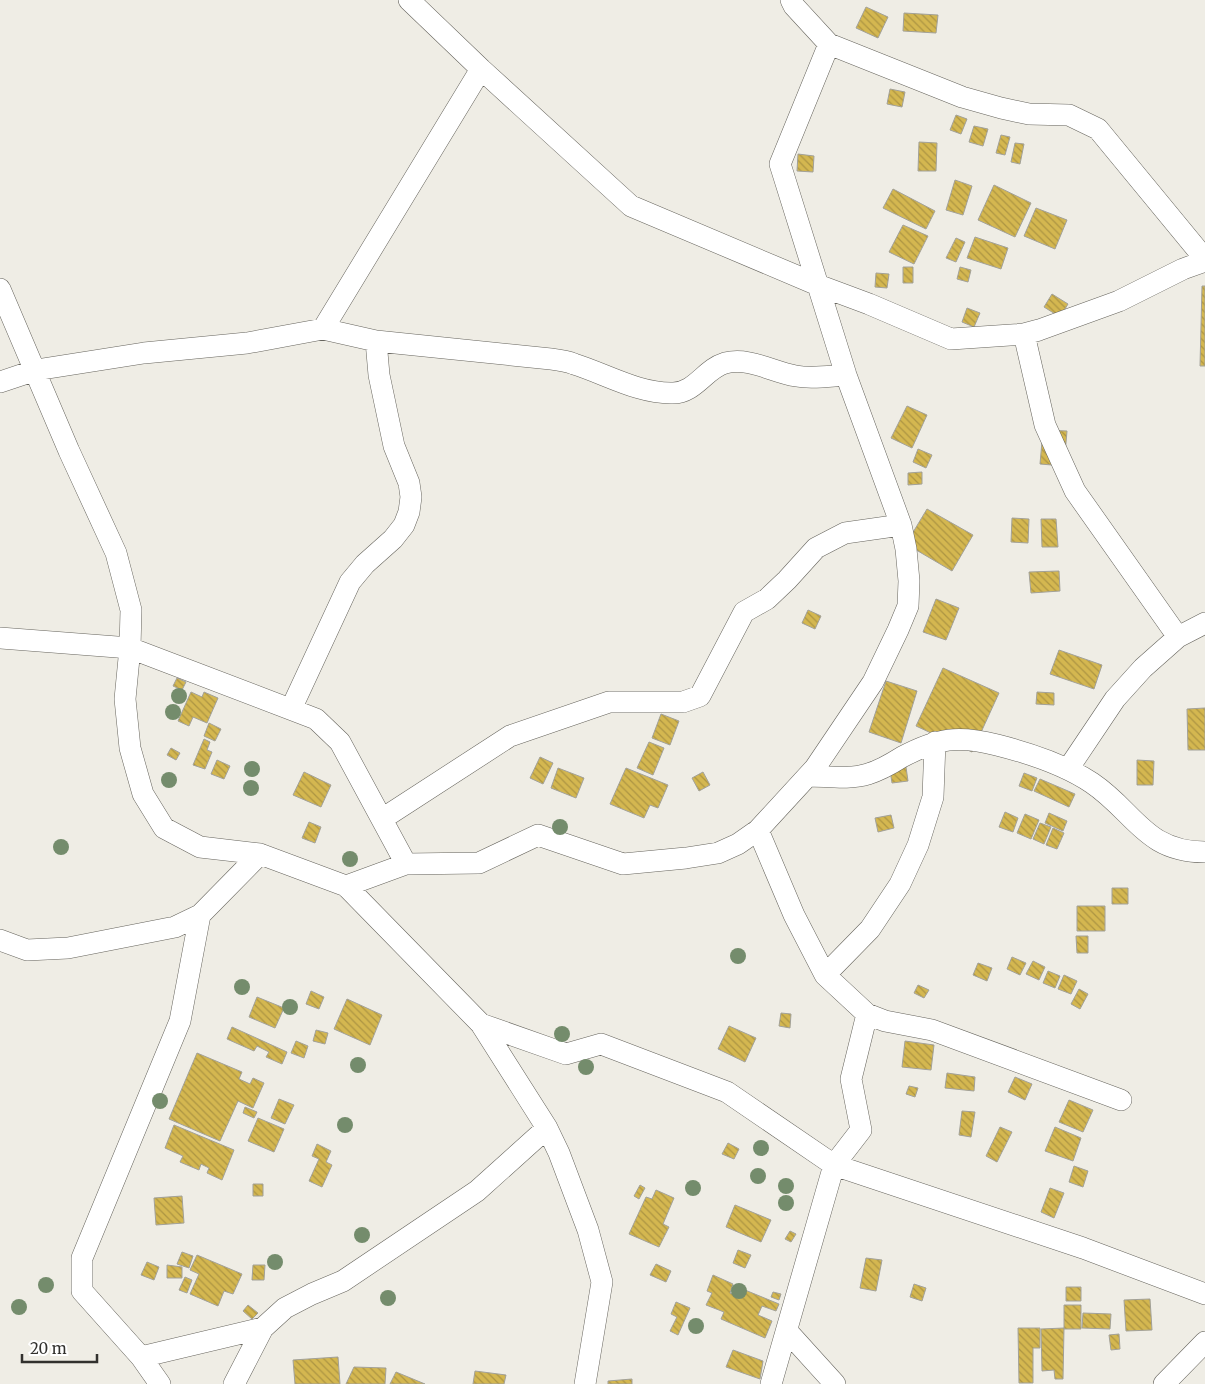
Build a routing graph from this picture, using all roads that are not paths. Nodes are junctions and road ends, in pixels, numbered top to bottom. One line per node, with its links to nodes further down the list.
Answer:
1 (409, 0): 4 (street)
2 (791, 0): 3 (street)
3 (829, 44): 5 (street); 6 (street)
4 (481, 69): 6 (street); 8 (street)
5 (1205, 260): 9 (street)
6 (818, 285): 9 (street); 12 (street)
7 (0, 288): 11 (street)
8 (323, 329): 10 (street); 11 (street)
9 (1024, 334): 16 (street)
10 (376, 342): 12 (street); 19 (street)
11 (36, 370): 13 (street); 18 (street)
12 (846, 375): 14 (street)
13 (0, 382)
14 (901, 525): 22 (street); 23 (street)
15 (1205, 623): 16 (street)
16 (1178, 637): 21 (street)
17 (0, 638): 18 (street)
18 (130, 648): 19 (street); 26 (street)
19 (291, 709): 23 (street)
20 (935, 742): 21 (street); 22 (street); 31 (street)
21 (1068, 770): 25 (street)
22 (808, 776): 24 (street)
23 (382, 819): 27 (street)
24 (758, 830): 27 (street); 31 (street)
25 (1205, 852)
26 (260, 854): 28 (street); 29 (street)
27 (406, 864): 28 (street)
28 (346, 886): 33 (street)
29 (200, 915): 30 (street); 41 (street)
30 (0, 940)
31 (825, 975): 32 (street)
32 (867, 1014): 34 (street); 36 (street)
33 (482, 1024): 35 (street); 36 (street)
34 (1121, 1100)
35 (547, 1128): 38 (street); 44 (street)
36 (834, 1165): 37 (street); 39 (street)
37 (1205, 1294)
38 (263, 1328): 41 (street); 43 (street)
39 (787, 1331): 45 (street); 46 (street)
40 (1205, 1342): 47 (street)
41 (141, 1357): 42 (street)
42 (160, 1384)
43 (234, 1384)
44 (585, 1384)
45 (771, 1384)
46 (835, 1384)
47 (1164, 1384)

